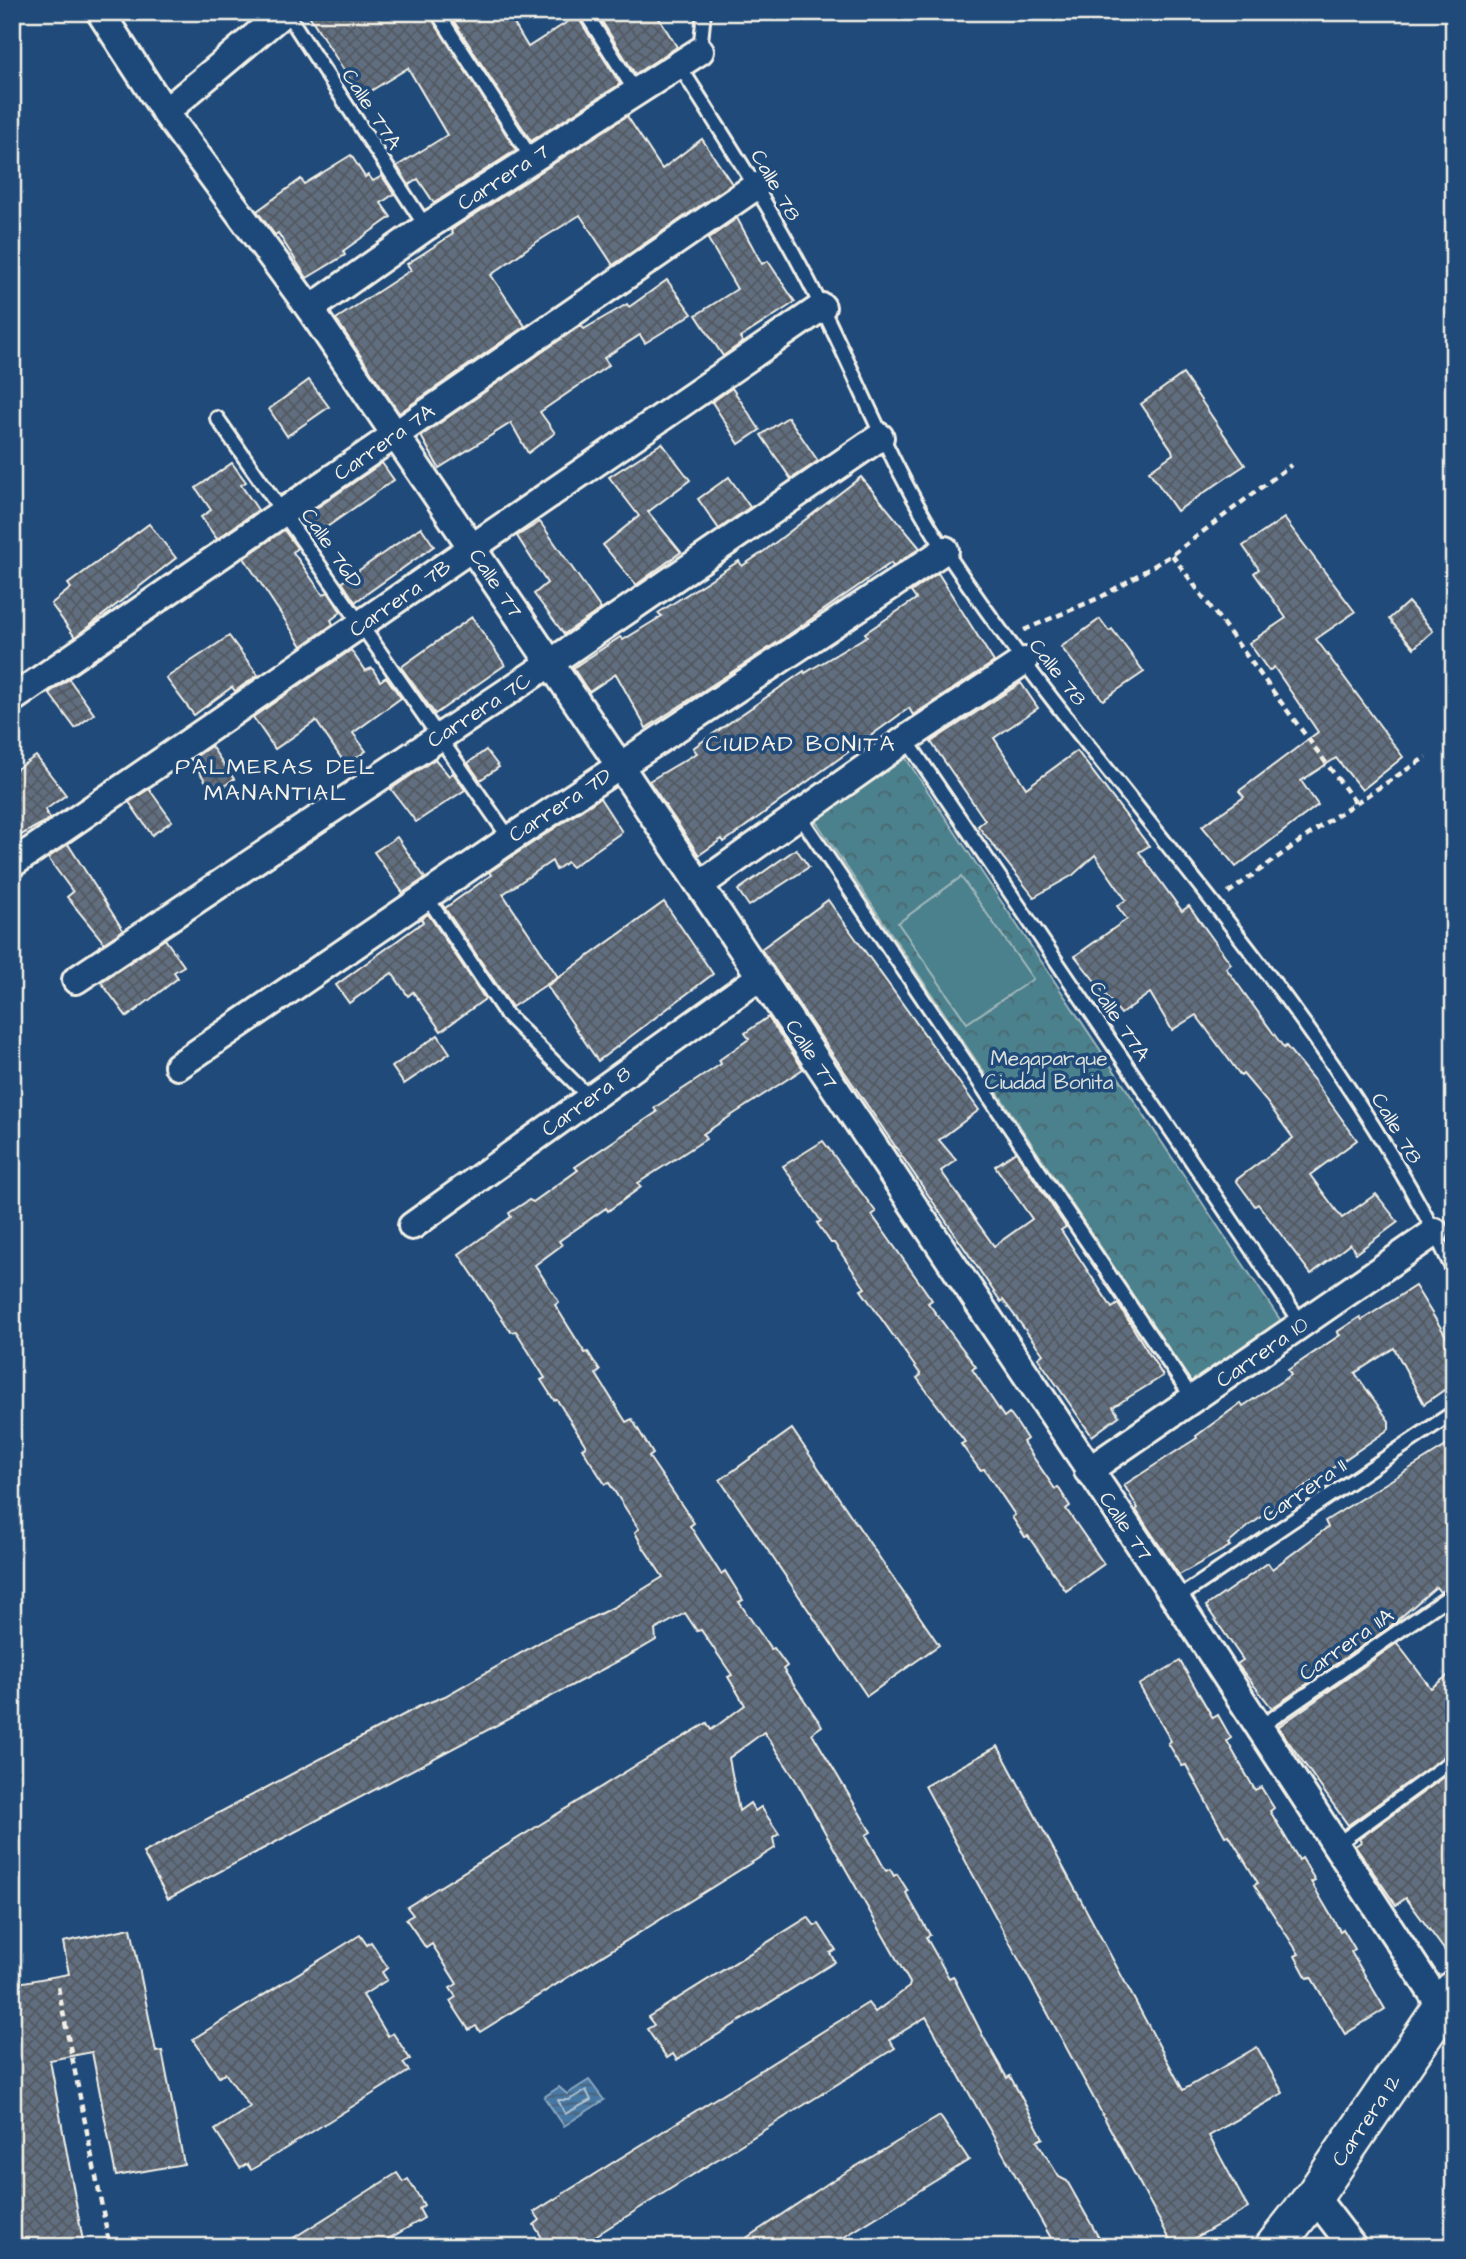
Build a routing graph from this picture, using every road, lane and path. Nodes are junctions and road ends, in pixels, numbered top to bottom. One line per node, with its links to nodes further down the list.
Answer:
1 (100, 12): 8 (street, Calle 77)
2 (285, 12): 8 (street); 11 (lane, Calle 77A)
3 (437, 12): 9 (lane)
4 (584, 12): 7 (lane)
5 (704, 12): 6 (lane)
6 (690, 58): 7 (street, Carrera 7); 10 (lane, Calle 78)
7 (635, 91): 9 (street, Carrera 7)
8 (165, 112): 13 (street, Calle 77)
9 (532, 159): 11 (street, Carrera 7)
10 (756, 186): 12 (lane, Calle 78); 15 (street, Carrera 7A)
11 (426, 227): 13 (street, Carrera 7)
12 (822, 307): 16 (lane, Calle 78); 19 (street, Carrera 7B)
13 (310, 309): 15 (street, Calle 77)
14 (217, 418): 18 (lane, Calle 76D)
15 (395, 434): 18 (street, Carrera 7A); 19 (street, Calle 77)
16 (880, 437): 20 (lane, Calle 78); 25 (street, Carrera 7C)
17 (1291, 465): 21 (path)
18 (285, 512): 22 (lane, Calle 76D); 26 (street, Carrera 7A)
19 (472, 547): 22 (street, Carrera 7B); 25 (street, Calle 77)
20 (945, 550): 23 (lane, Calle 78); 30 (street, Carrera 7D)
21 (1172, 555): 23 (path); 31 (path)
22 (362, 625): 27 (lane, Calle 76D); 34 (street, Carrera 7B)
23 (1007, 638): 24 (lane, Calle 78)
24 (1024, 661): 28 (street); 37 (lane, Calle 78)
25 (549, 664): 27 (street, Carrera 7C); 30 (street, Calle 77)
26 (12, 699)
27 (440, 736): 33 (lane, Calle 76D); 39 (street, Carrera 7C)
28 (906, 739): 32 (street); 45 (lane, Calle 77A)
29 (1426, 757): 31 (path)
30 (620, 766): 33 (street, Carrera 7D); 35 (street, Calle 77)
31 (1356, 802): 37 (path)
32 (799, 815): 35 (street); 46 (lane)
33 (510, 838): 36 (street, Carrera 7D)
34 (12, 864)
35 (700, 885): 38 (street, Calle 77)
36 (426, 896): 40 (street, Carrera 7D); 41 (lane)
37 (1214, 905): 43 (lane, Calle 78)
38 (761, 976): 41 (street, Carrera 8); 48 (street, Calle 77)
39 (76, 980)
40 (178, 1066)
41 (590, 1098): 42 (street, Carrera 8)
42 (412, 1226)
43 (1435, 1232): 44 (lane, Calle 78); 45 (street, Carrera 10)
44 (1454, 1272)
45 (1302, 1324): 46 (street, Carrera 10)
46 (1193, 1399): 48 (street, Carrera 10)
47 (1454, 1412): 50 (lane, Carrera 11)
48 (1088, 1471): 50 (street, Calle 77)
49 (1454, 1593): 51 (lane, Carrera 11A)
50 (1176, 1599): 51 (street, Calle 77)
51 (1260, 1727): 53 (street, Calle 77)
52 (1454, 1759): 53 (lane)
53 (1336, 1845): 55 (street, Calle 77)
54 (58, 1987): 57 (path)
55 (1448, 1999): 56 (main road, Carrera 12)
56 (1314, 2196): 58 (main road, Carrera 12); 59 (street)
57 (110, 2247)
58 (1274, 2247)
59 (1353, 2247)

